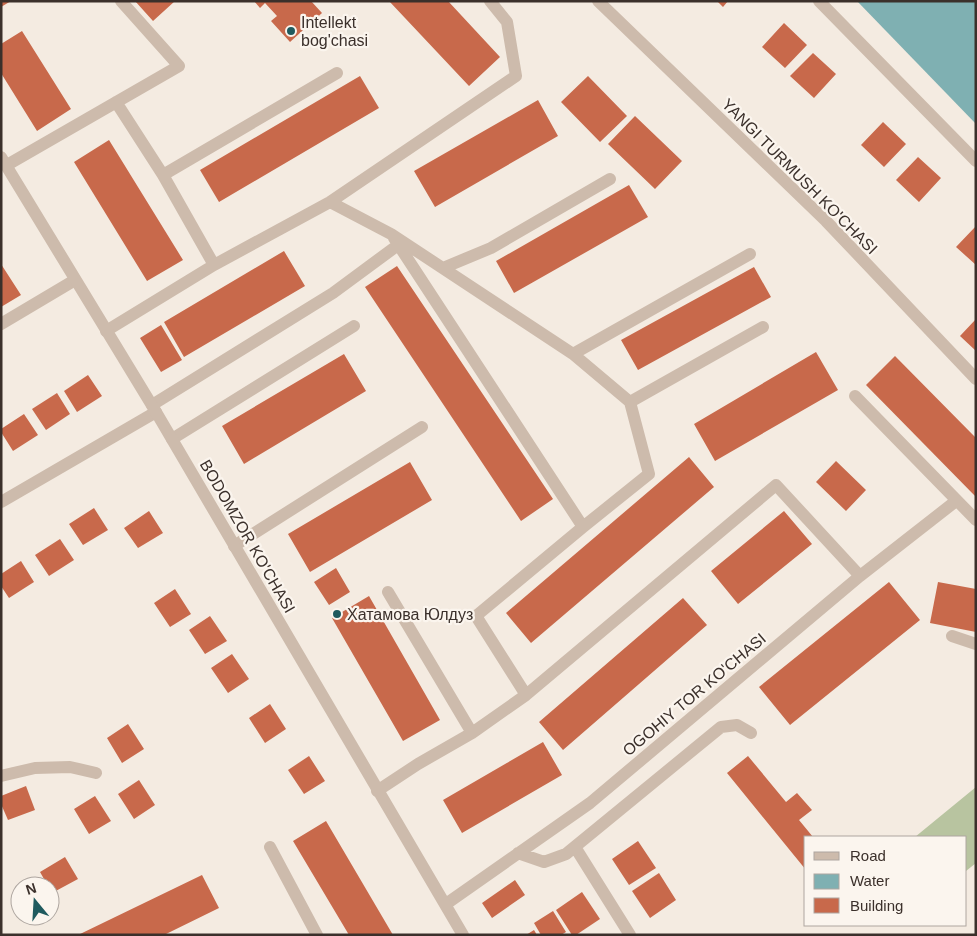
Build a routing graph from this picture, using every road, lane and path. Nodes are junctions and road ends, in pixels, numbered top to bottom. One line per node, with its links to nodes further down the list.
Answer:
1 (122, 1): 6 (street)
2 (490, 1): 11 (street)
3 (598, 1): 23 (street, YANGI TURMUSH KO'CHASI)
4 (819, 1): 8 (street)
5 (337, 73): 9 (street)
6 (116, 102): 7 (street); 9 (street)
7 (4, 161): 17 (street, BODOMZOR KO'CHASI)
8 (976, 161)
9 (163, 175): 15 (street)
10 (610, 179): 16 (street)
11 (330, 202): 12 (street); 15 (street)
12 (391, 234): 13 (street); 16 (street)
13 (398, 245): 26 (street); 32 (street)
14 (750, 254): 22 (street)
15 (214, 265): 21 (street)
16 (443, 268): 22 (street)
17 (75, 280): 18 (street); 21 (street, BODOMZOR KO'CHASI)
18 (1, 324)
19 (354, 326): 28 (street)
20 (763, 327): 25 (street)
21 (106, 330): 26 (street, BODOMZOR KO'CHASI)
22 (573, 354): 25 (street)
23 (976, 379)
24 (855, 396): 29 (street)
25 (630, 402): 32 (street)
26 (154, 408): 28 (street, BODOMZOR KO'CHASI); 30 (street)
27 (422, 427): 33 (street)
28 (172, 439): 33 (street, BODOMZOR KO'CHASI)
29 (956, 501): 31 (street); 34 (street, OGOHIY TOR KO'CHASI)
30 (1, 502)
31 (976, 520)
32 (583, 527): 38 (street)
33 (234, 546): 43 (street, BODOMZOR KO'CHASI)
34 (860, 576): 38 (street); 46 (street, OGOHIY TOR KO'CHASI)
35 (388, 592): 39 (street)
36 (952, 636): 37 (street)
37 (976, 644)
38 (526, 695): 39 (street)
39 (472, 732): 43 (street)
40 (751, 733): 45 (street)
41 (96, 773): 42 (street)
42 (1, 776)
43 (377, 790): 47 (street, BODOMZOR KO'CHASI)
44 (270, 847): 48 (street)
45 (575, 847): 46 (street); 50 (street)
46 (518, 853): 47 (street, OGOHIY TOR KO'CHASI)
47 (446, 904): 49 (street, BODOMZOR KO'CHASI)
48 (317, 935)
49 (463, 935)
50 (630, 935)

